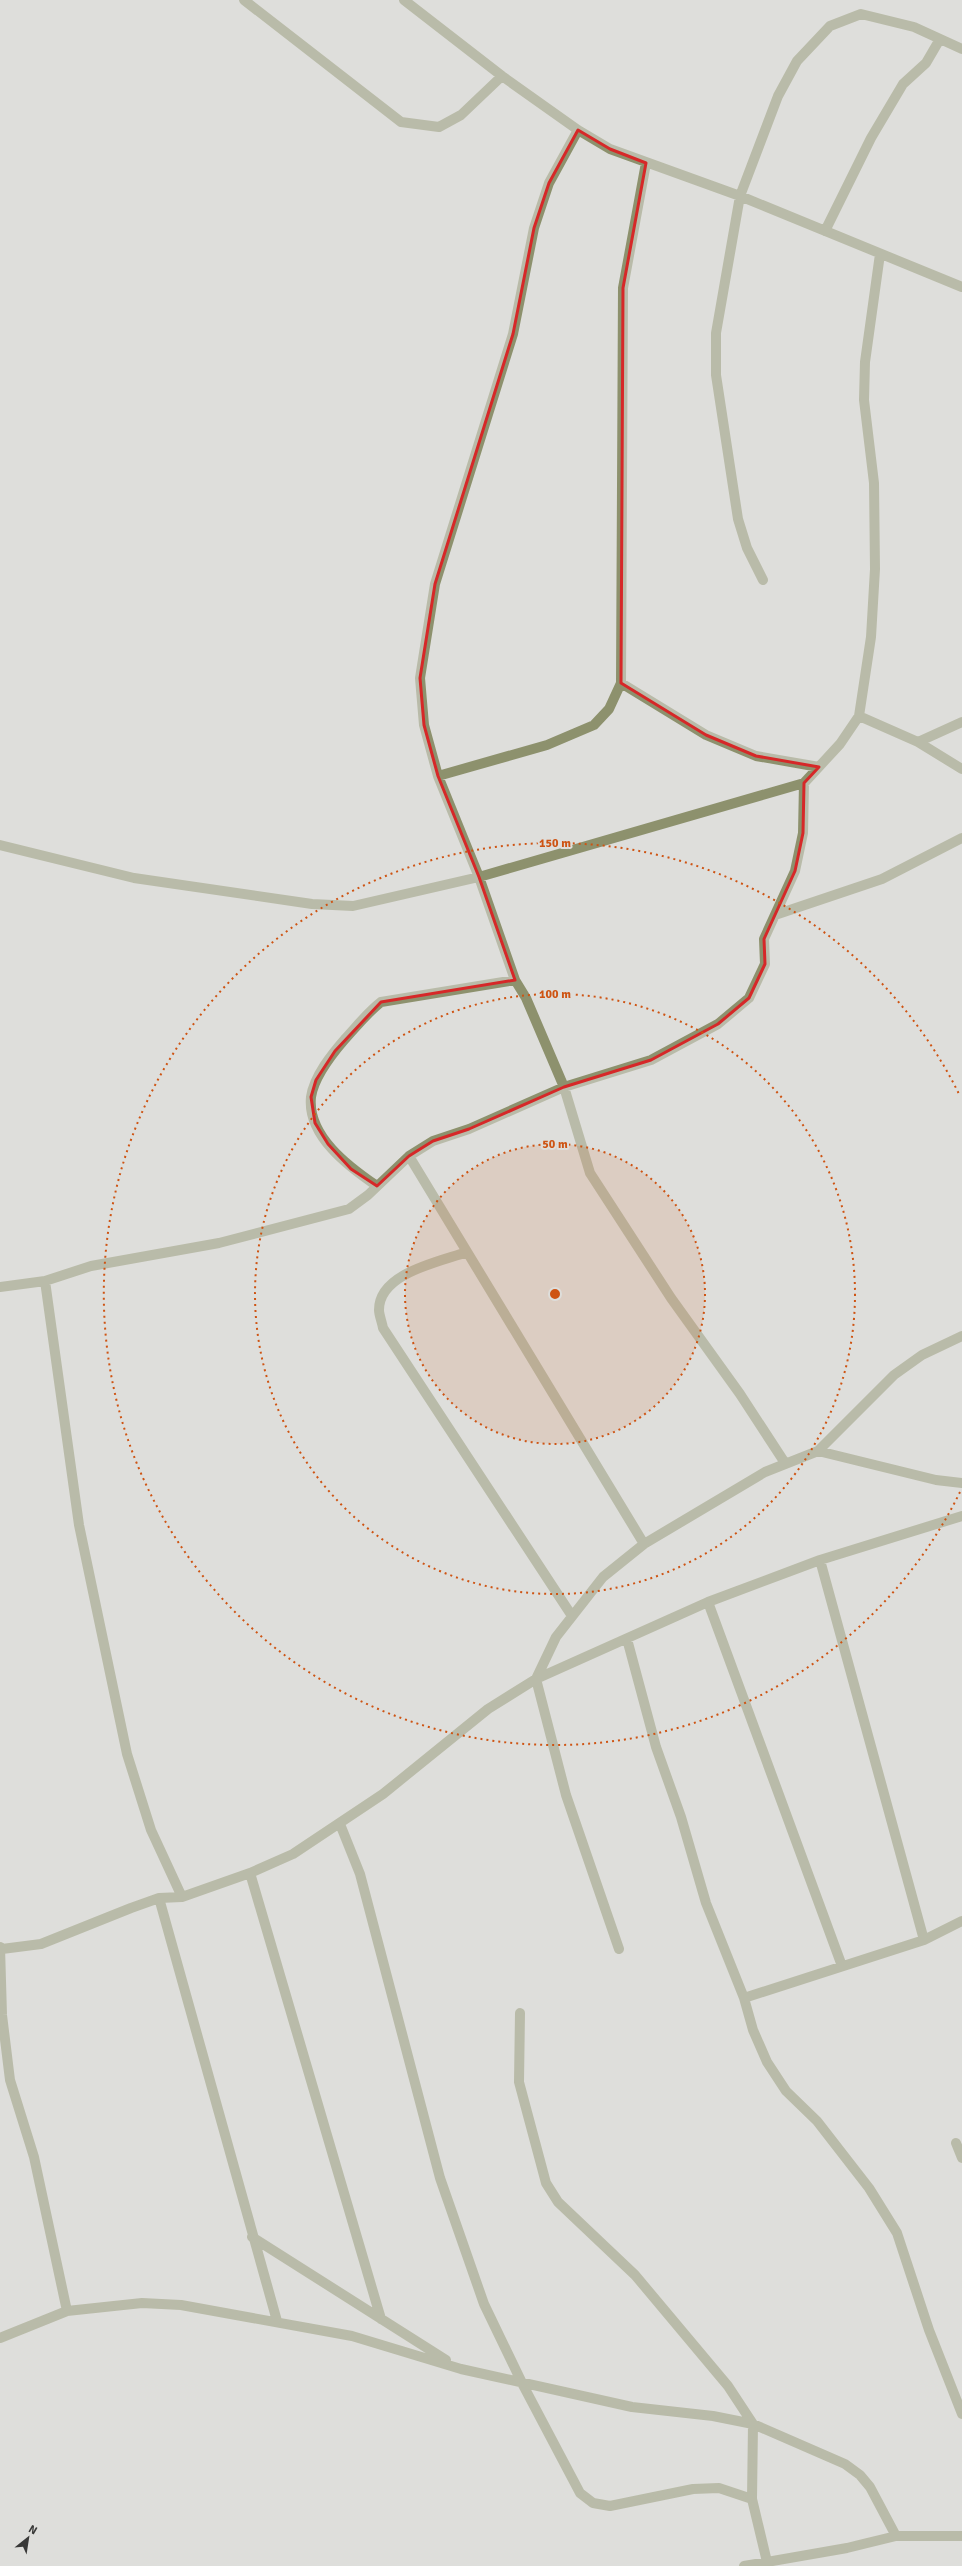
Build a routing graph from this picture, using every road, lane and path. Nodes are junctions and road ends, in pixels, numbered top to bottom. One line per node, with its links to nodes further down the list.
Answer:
1 (244, 0): 5 (street)
2 (404, 0): 5 (street)
3 (940, 39): 4 (street); 8 (street); 9 (street)
4 (962, 49)
5 (502, 76): 6 (street)
6 (578, 130): 7 (street); 19 (street)
7 (646, 163): 8 (street); 13 (street)
8 (740, 196): 9 (street); 12 (street)
9 (825, 231): 10 (street)
10 (880, 254): 11 (street); 14 (street)
11 (962, 287)
12 (763, 580)
13 (621, 683): 17 (street); 19 (street)
14 (859, 716): 16 (street); 17 (street)
15 (962, 722): 16 (street)
16 (918, 742): 18 (street)
17 (819, 766): 20 (street)
18 (962, 769)
19 (438, 776): 23 (street)
20 (804, 783): 23 (street); 24 (street)
21 (962, 838): 24 (street)
22 (0, 844): 23 (street)
23 (479, 877): 25 (street)
24 (775, 915): 26 (street)
25 (515, 980): 26 (street); 28 (street)
26 (564, 1087): 27 (street); 34 (street)
27 (409, 1156): 28 (street); 29 (street)
28 (377, 1186): 30 (street)
29 (467, 1252): 37 (street); 40 (street)
30 (45, 1281): 31 (street); 45 (street)
31 (0, 1287)
32 (962, 1336): 33 (street)
33 (818, 1451): 34 (street); 35 (street)
34 (784, 1463): 37 (street)
35 (962, 1483)
36 (962, 1516): 38 (street)
37 (644, 1544): 40 (street)
38 (820, 1560): 39 (street); 48 (street)
39 (708, 1602): 41 (street); 51 (street)
40 (572, 1616): 42 (street)
41 (627, 1639): 42 (street); 52 (street)
42 (536, 1679): 43 (street); 50 (street)
43 (340, 1824): 44 (street); 62 (street)
44 (250, 1873): 45 (street); 58 (street)
45 (182, 1897): 46 (street)
46 (159, 1898): 49 (street); 56 (street)
47 (962, 1921): 48 (street)
48 (924, 1940): 51 (street)
49 (1, 1948): 57 (street)
50 (620, 1949)
51 (842, 1966): 52 (street)
52 (744, 1998): 63 (street)
53 (520, 2013): 64 (street)
54 (956, 2143): 55 (street)
55 (962, 2158)
56 (252, 2237): 58 (street); 59 (street)
57 (67, 2311): 59 (street); 60 (street)
58 (381, 2319): 61 (street)
59 (277, 2321): 61 (street)
60 (1, 2337)
61 (461, 2369): 62 (street)
62 (523, 2385): 64 (street); 65 (street)
63 (962, 2414)
64 (753, 2424): 65 (street); 66 (street)
65 (752, 2499): 68 (street)
66 (896, 2536): 67 (street); 68 (street)
67 (962, 2536)
68 (767, 2563): 69 (street)
69 (744, 2566)

